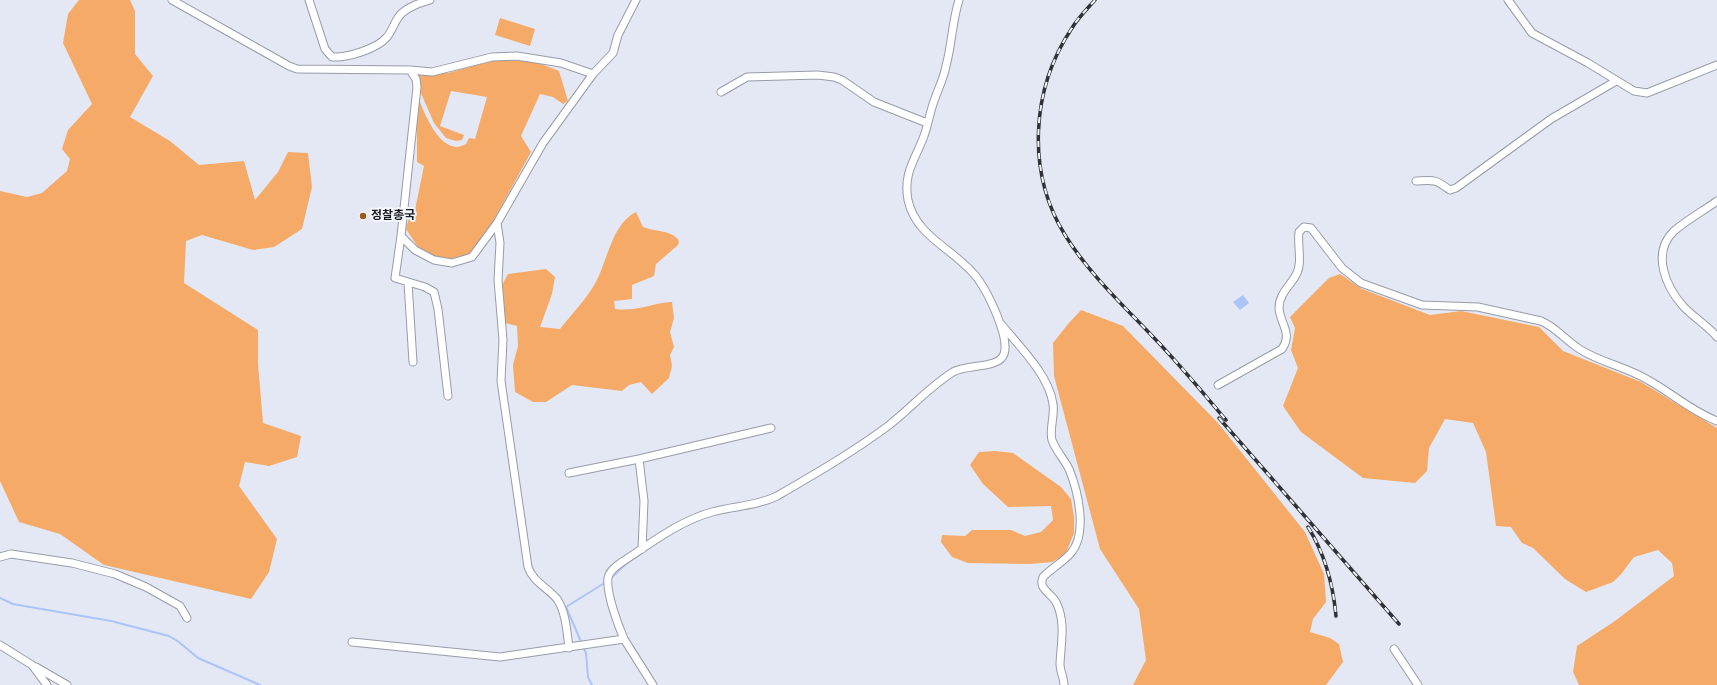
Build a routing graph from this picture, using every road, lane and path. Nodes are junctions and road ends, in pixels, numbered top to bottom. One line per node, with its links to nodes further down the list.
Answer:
1 (172, 0): 8 (street)
2 (309, 0): 3 (street)
3 (430, 0)
4 (636, 0): 9 (street)
5 (959, 0): 12 (street)
6 (1508, 0): 10 (street)
7 (1717, 66): 10 (street)
8 (410, 70): 9 (street); 16 (street)
9 (593, 74): 15 (street)
10 (1616, 81): 13 (street)
11 (721, 92): 12 (street)
12 (927, 123): 18 (street)
13 (1416, 181)
14 (1717, 201): 19 (street)
15 (497, 223): 16 (street); 33 (street)
16 (401, 236): 17 (street)
17 (408, 283): 20 (street); 22 (street)
18 (998, 321): 27 (street); 39 (street)
19 (1717, 337)
20 (413, 362)
21 (1218, 385): 23 (street)
22 (448, 396)
23 (1717, 421)
24 (771, 428): 25 (street)
25 (639, 459): 26 (street); 27 (street)
26 (569, 473)
27 (642, 548): 30 (street)
28 (0, 557): 29 (street)
29 (187, 618)
30 (624, 639): 33 (street); 38 (street)
31 (352, 642): 33 (street)
32 (0, 645): 35 (street)
33 (569, 648)
34 (1394, 649): 40 (street)
35 (32, 665): 36 (street); 37 (street)
36 (47, 685)
37 (67, 685)
38 (653, 685)
39 (1064, 685)
40 (1418, 685)

